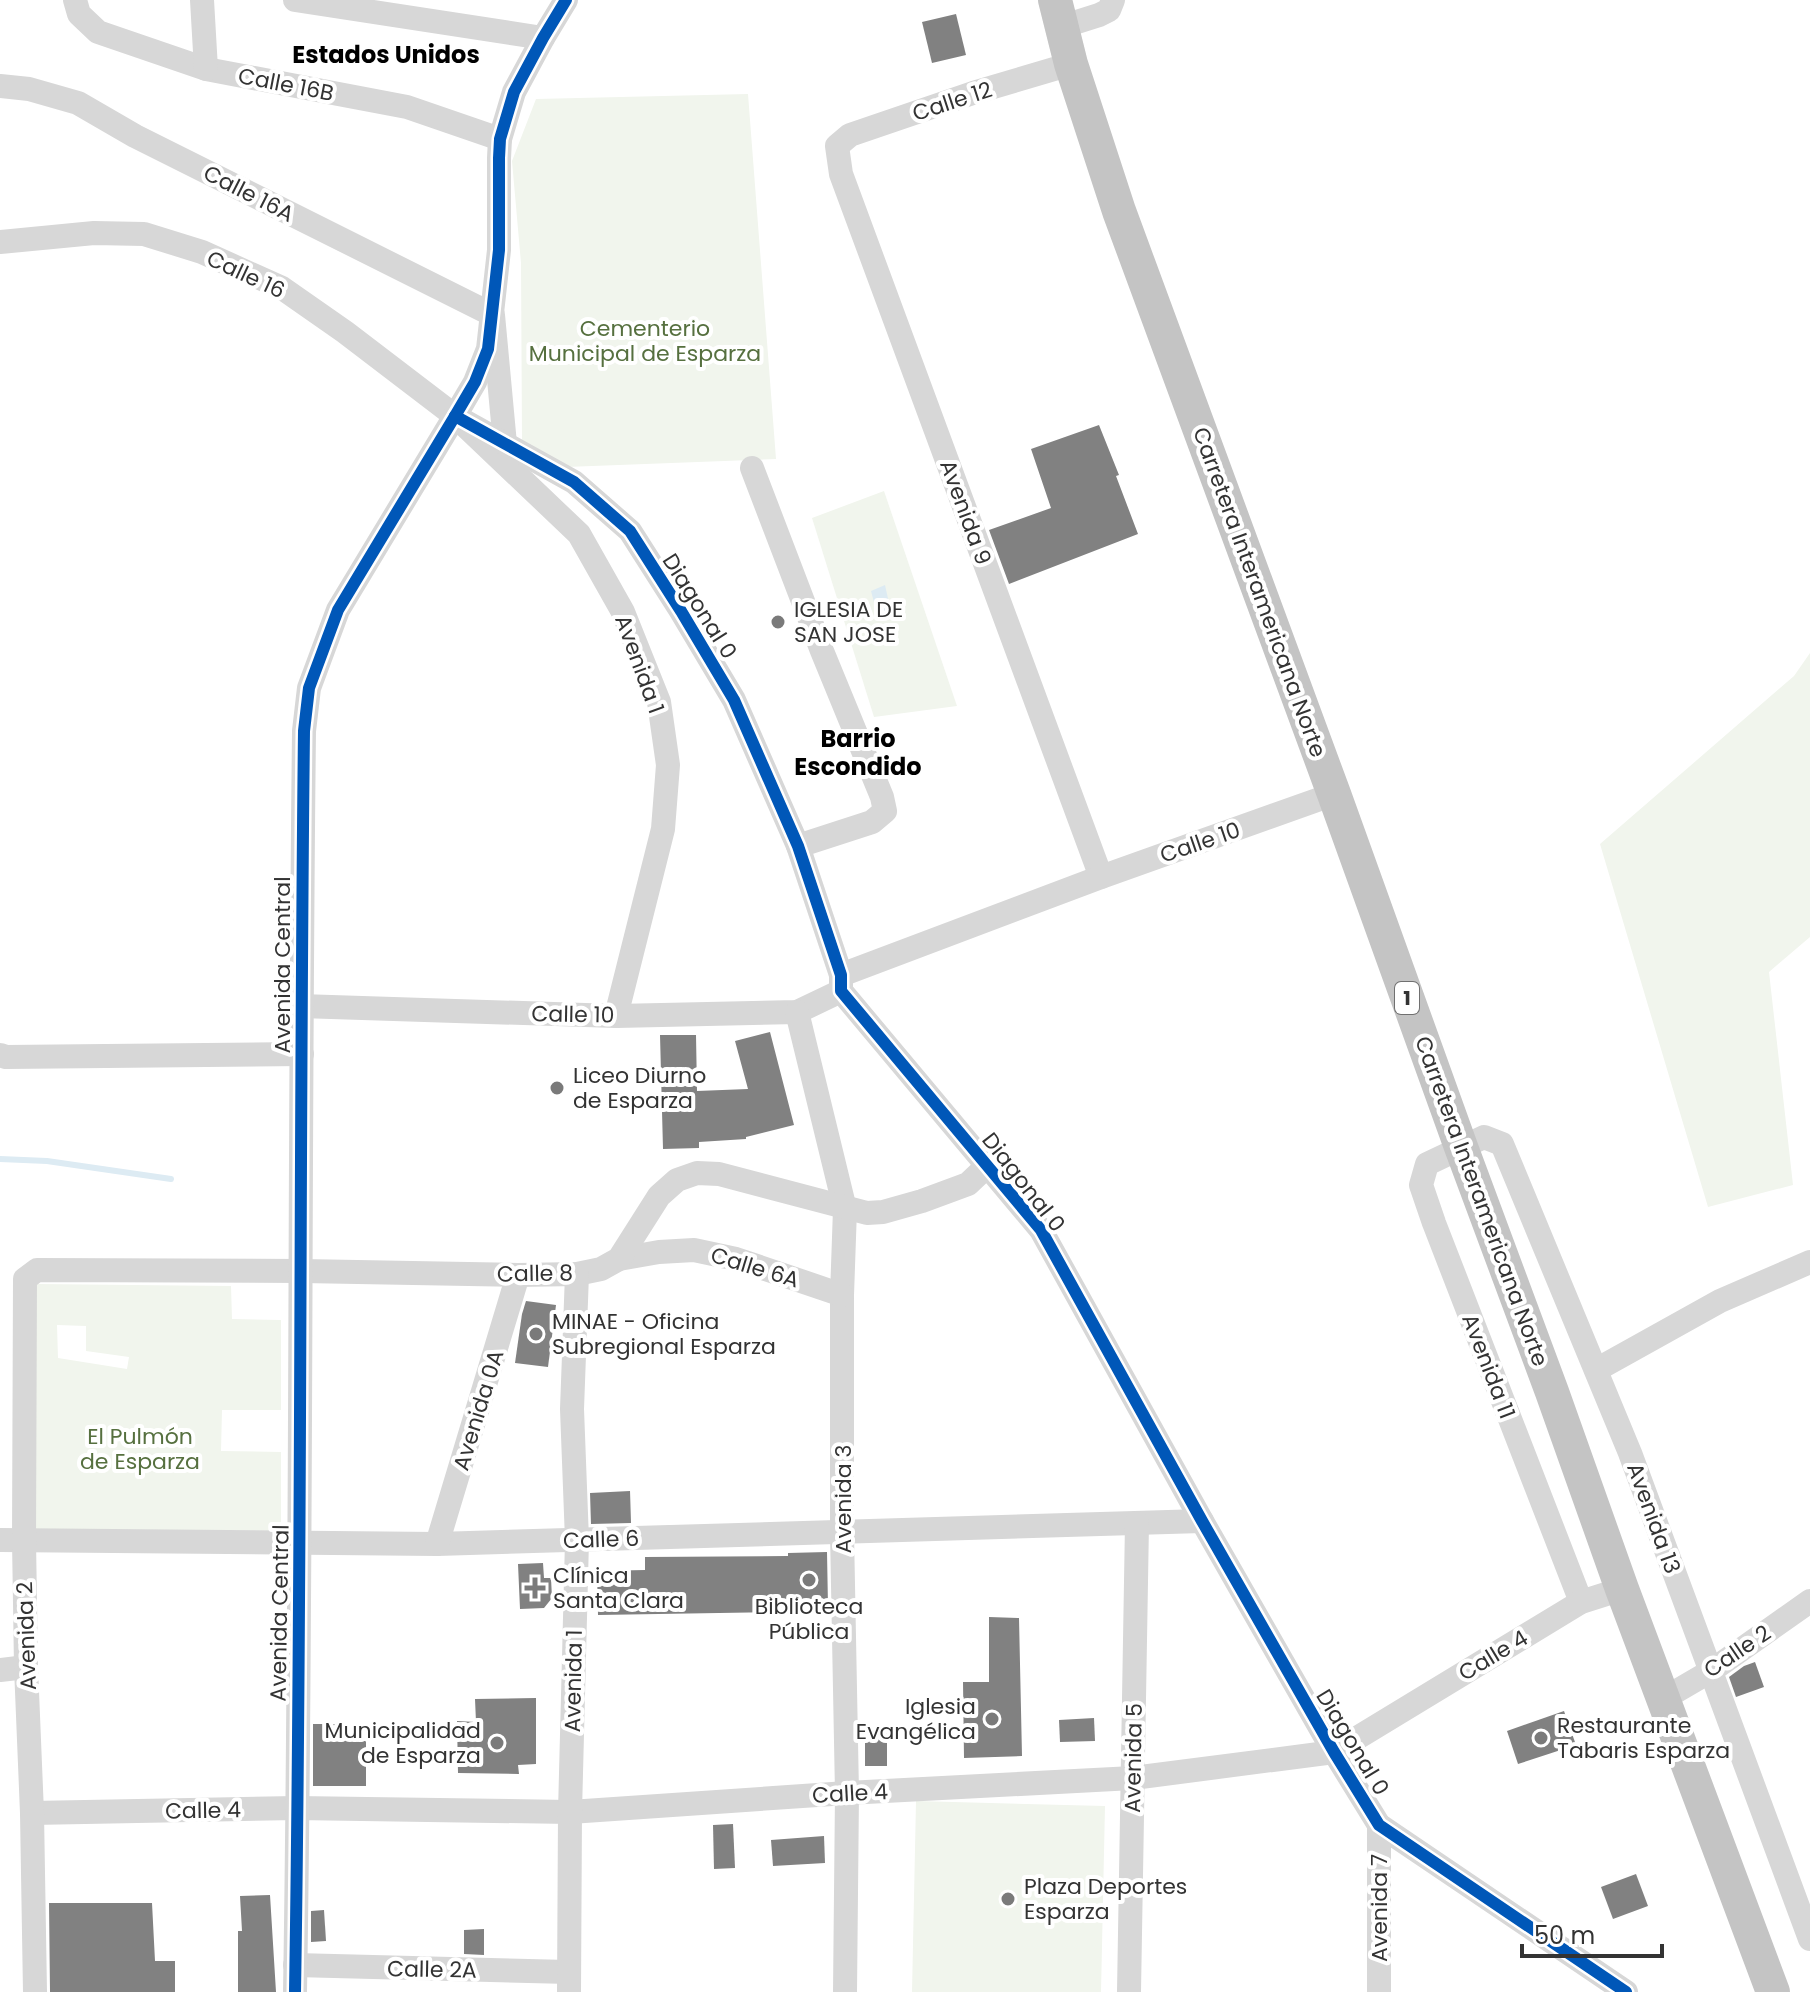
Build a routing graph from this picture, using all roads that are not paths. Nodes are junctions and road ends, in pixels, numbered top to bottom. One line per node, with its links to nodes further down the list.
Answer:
1 (202, 0): 9 (street)
2 (295, 0): 7 (street)
3 (566, 0): 7 (street, Avenida Central)
4 (1113, 0): 6 (street)
5 (77, 7): 9 (street, Calle 16B)
6 (1058, 13): 8 (highway, Carretera Interamericana Norte / 1)
7 (543, 38): 11 (street, Avenida Central)
8 (1071, 64): 12 (street, Calle 12); 18 (highway, Carretera Interamericana Norte / 1)
9 (206, 69): 11 (street, Calle 16B)
10 (0, 86): 14 (street, Calle 16A)
11 (500, 139): 14 (street, Avenida Central)
12 (837, 146): 20 (street, Avenida 9)
13 (0, 242): 15 (street, Calle 16)
14 (493, 315): 15 (street, Avenida Central); 16 (street, Avenida Central)
15 (455, 416): 16 (street, Diagonal 0); 22 (street, Avenida Central); 24 (street, Avenida 1)
16 (505, 444): 19 (street, Diagonal 0)
17 (752, 468): 19 (street)
18 (1334, 794): 20 (street, Calle 10); 27 (highway, Carretera Interamericana Norte / 1)
19 (798, 846): 21 (street, Diagonal 0)
20 (1101, 877): 21 (street, Calle 10)
21 (841, 983): 23 (street, Calle 10); 28 (street, Diagonal 0)
22 (300, 1006): 24 (street, Calle 10); 25 (street, Avenida Central)
23 (797, 1012): 24 (street, Calle 10); 29 (street, Avenida 3)
24 (616, 1016)
25 (302, 1054): 26 (street); 32 (street, Avenida Central)
26 (0, 1055)
27 (1461, 1147): 37 (street, Avenida 13); 45 (highway, Carretera Interamericana Norte / 1); 47 (street, Avenida 11)
28 (987, 1166): 29 (street); 38 (street, Diagonal 0)
29 (845, 1209): 30 (street); 36 (street, Avenida 3)
30 (619, 1259): 33 (street, Calle 8); 36 (street, Calle 6A)
31 (1810, 1262): 37 (street)
32 (302, 1271): 34 (street, Calle 8); 35 (street, Calle 8); 43 (street, Avenida Central)
33 (577, 1274): 34 (street, Calle 8); 42 (street, Avenida 1)
34 (518, 1275): 44 (street, Avenida 0A)
35 (25, 1279): 41 (street, Avenida 2)
36 (842, 1295): 40 (street, Avenida 3)
37 (1596, 1370): 50 (street, Avenida 13)
38 (1202, 1521): 39 (street, Calle 6); 52 (street, Diagonal 0)
39 (1137, 1523): 40 (street, Calle 6); 54 (street, Avenida 5)
40 (842, 1533): 42 (street, Calle 6); 55 (street, Avenida 3)
41 (12, 1540): 43 (street, Calle 6); 48 (street, Avenida 2)
42 (577, 1540): 44 (street, Calle 6); 57 (street, Avenida 1)
43 (300, 1544): 44 (street, Calle 6); 56 (street, Avenida Central)
44 (437, 1544)
45 (1622, 1589): 47 (street, Calle 4); 51 (highway, Carretera Interamericana Norte / 1)
46 (1810, 1601): 50 (street, Calle 2)
47 (1581, 1602): 52 (street, Calle 4)
48 (26, 1667): 49 (street); 58 (street, Avenida 2)
49 (0, 1670)
50 (1711, 1671): 51 (street, Calle 2); 60 (street, Avenida 13)
51 (1663, 1699): 53 (highway, Carretera Interamericana Norte / 1)
52 (1334, 1752): 54 (street, Calle 4); 59 (street, Diagonal 0)
53 (1692, 1776): 69 (highway); 70 (highway, Carretera Interamericana Norte / 1)
54 (1133, 1778): 55 (street, Calle 4); 66 (street, Avenida 5)
55 (847, 1793): 57 (street, Calle 4); 65 (street, Avenida 3)
56 (296, 1808): 57 (street, Calle 4); 58 (street, Calle 4); 61 (street, Avenida Central)
57 (570, 1812): 62 (street, Avenida 1)
58 (32, 1813): 63 (street, Avenida 2)
59 (1379, 1825): 67 (street, Avenida 7); 68 (street, Diagonal 0)
60 (1810, 1939)
61 (295, 1965): 62 (street, Calle 2A); 64 (street, Avenida Central)
62 (569, 1982)
63 (35, 1992)
64 (295, 1992)
65 (845, 1992)
66 (1129, 1992)
67 (1379, 1992)
68 (1626, 1992)
69 (1750, 1992)
70 (1773, 1992)

